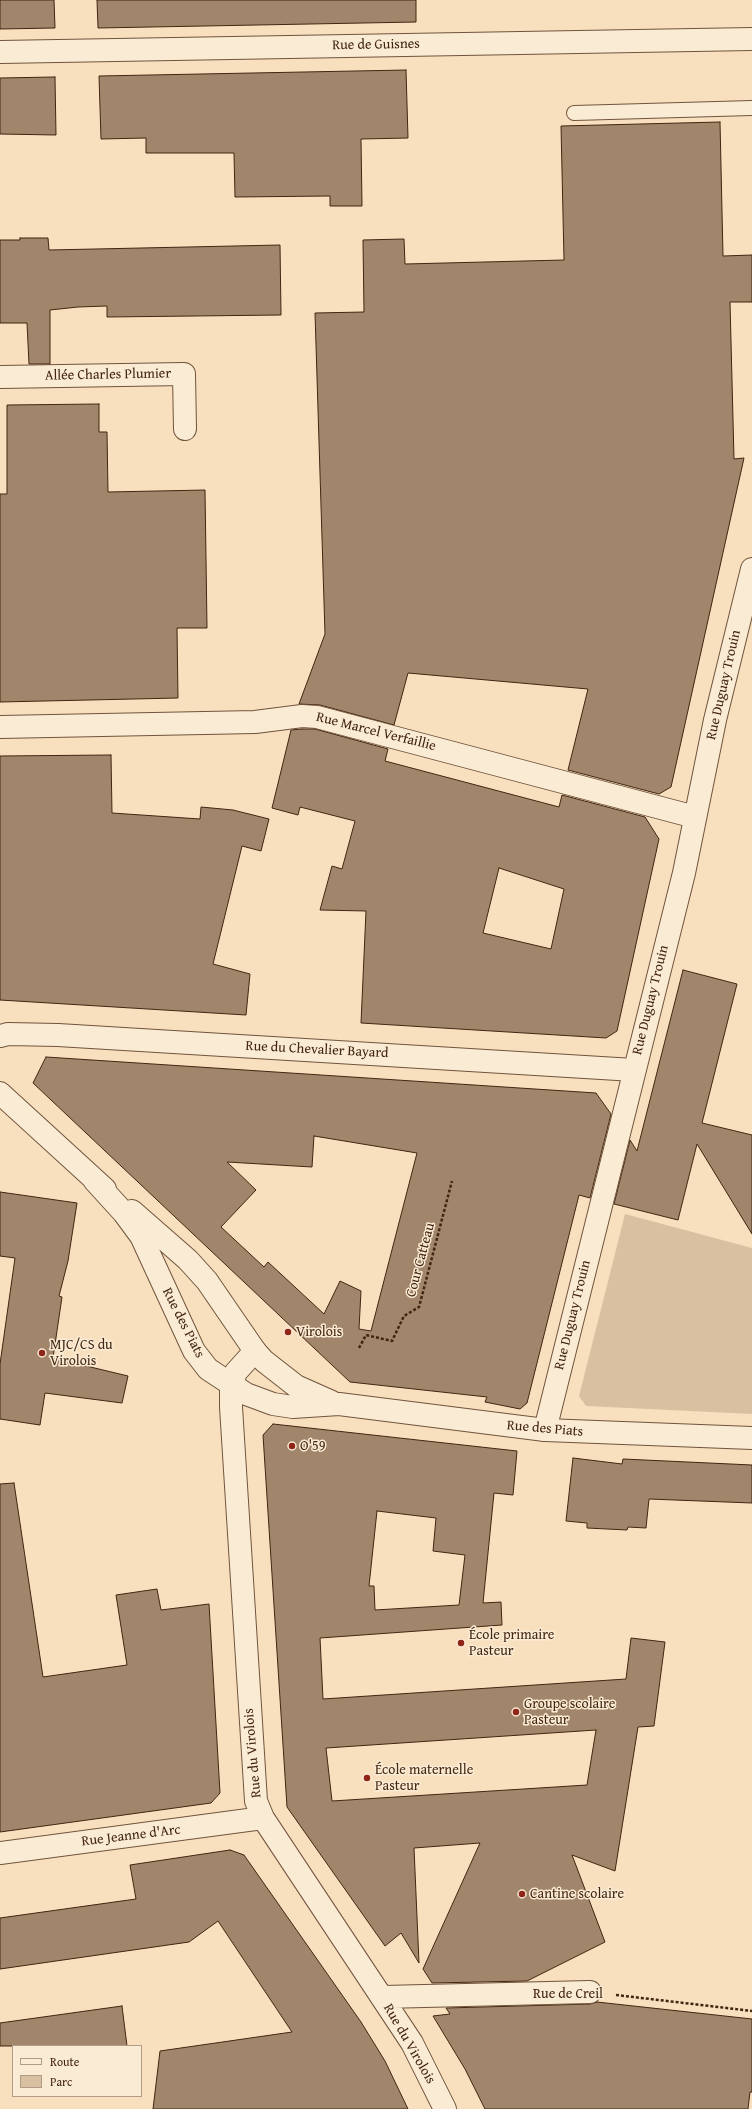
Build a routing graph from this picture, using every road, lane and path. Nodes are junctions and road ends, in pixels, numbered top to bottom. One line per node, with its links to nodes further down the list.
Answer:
1 (752, 39): 2 (street, Rue de Guisnes)
2 (0, 52)
3 (752, 108): 4 (lane)
4 (574, 113)
5 (0, 377): 6 (street, Allée Charles Plumier)
6 (185, 429)
7 (752, 569): 9 (street, Rue Duguay Trouin)
8 (0, 727): 9 (street, Rue Marcel Verfaillie)
9 (695, 816): 11 (street, Rue Duguay Trouin)
10 (0, 1036): 11 (street, Rue du Chevalier Bayard)
11 (634, 1070): 19 (street, Rue Duguay Trouin)
12 (0, 1093): 13 (street, Rue des Piats)
13 (94, 1180): 16 (street, Rue des Piats); 17 (street, Rue des Piats)
14 (452, 1181): 15 (path, Cour Catteau)
15 (359, 1348)
16 (255, 1351): 17 (street, Rue du Virolois); 18 (street, Rue des Piats)
17 (232, 1386): 18 (street, Rue des Piats); 21 (street, Rue du Virolois)
18 (339, 1404): 19 (street, Rue des Piats)
19 (545, 1430): 20 (street, Rue des Piats)
20 (752, 1438)
21 (263, 1818): 22 (street, Rue Jeanne d'Arc); 24 (street, Rue du Virolois)
22 (0, 1853)
23 (590, 1992): 24 (street, Rue de Creil); 25 (path, Rue de Creil)
24 (383, 1998): 26 (street, Rue du Virolois)
25 (752, 2011)
26 (445, 2109)

